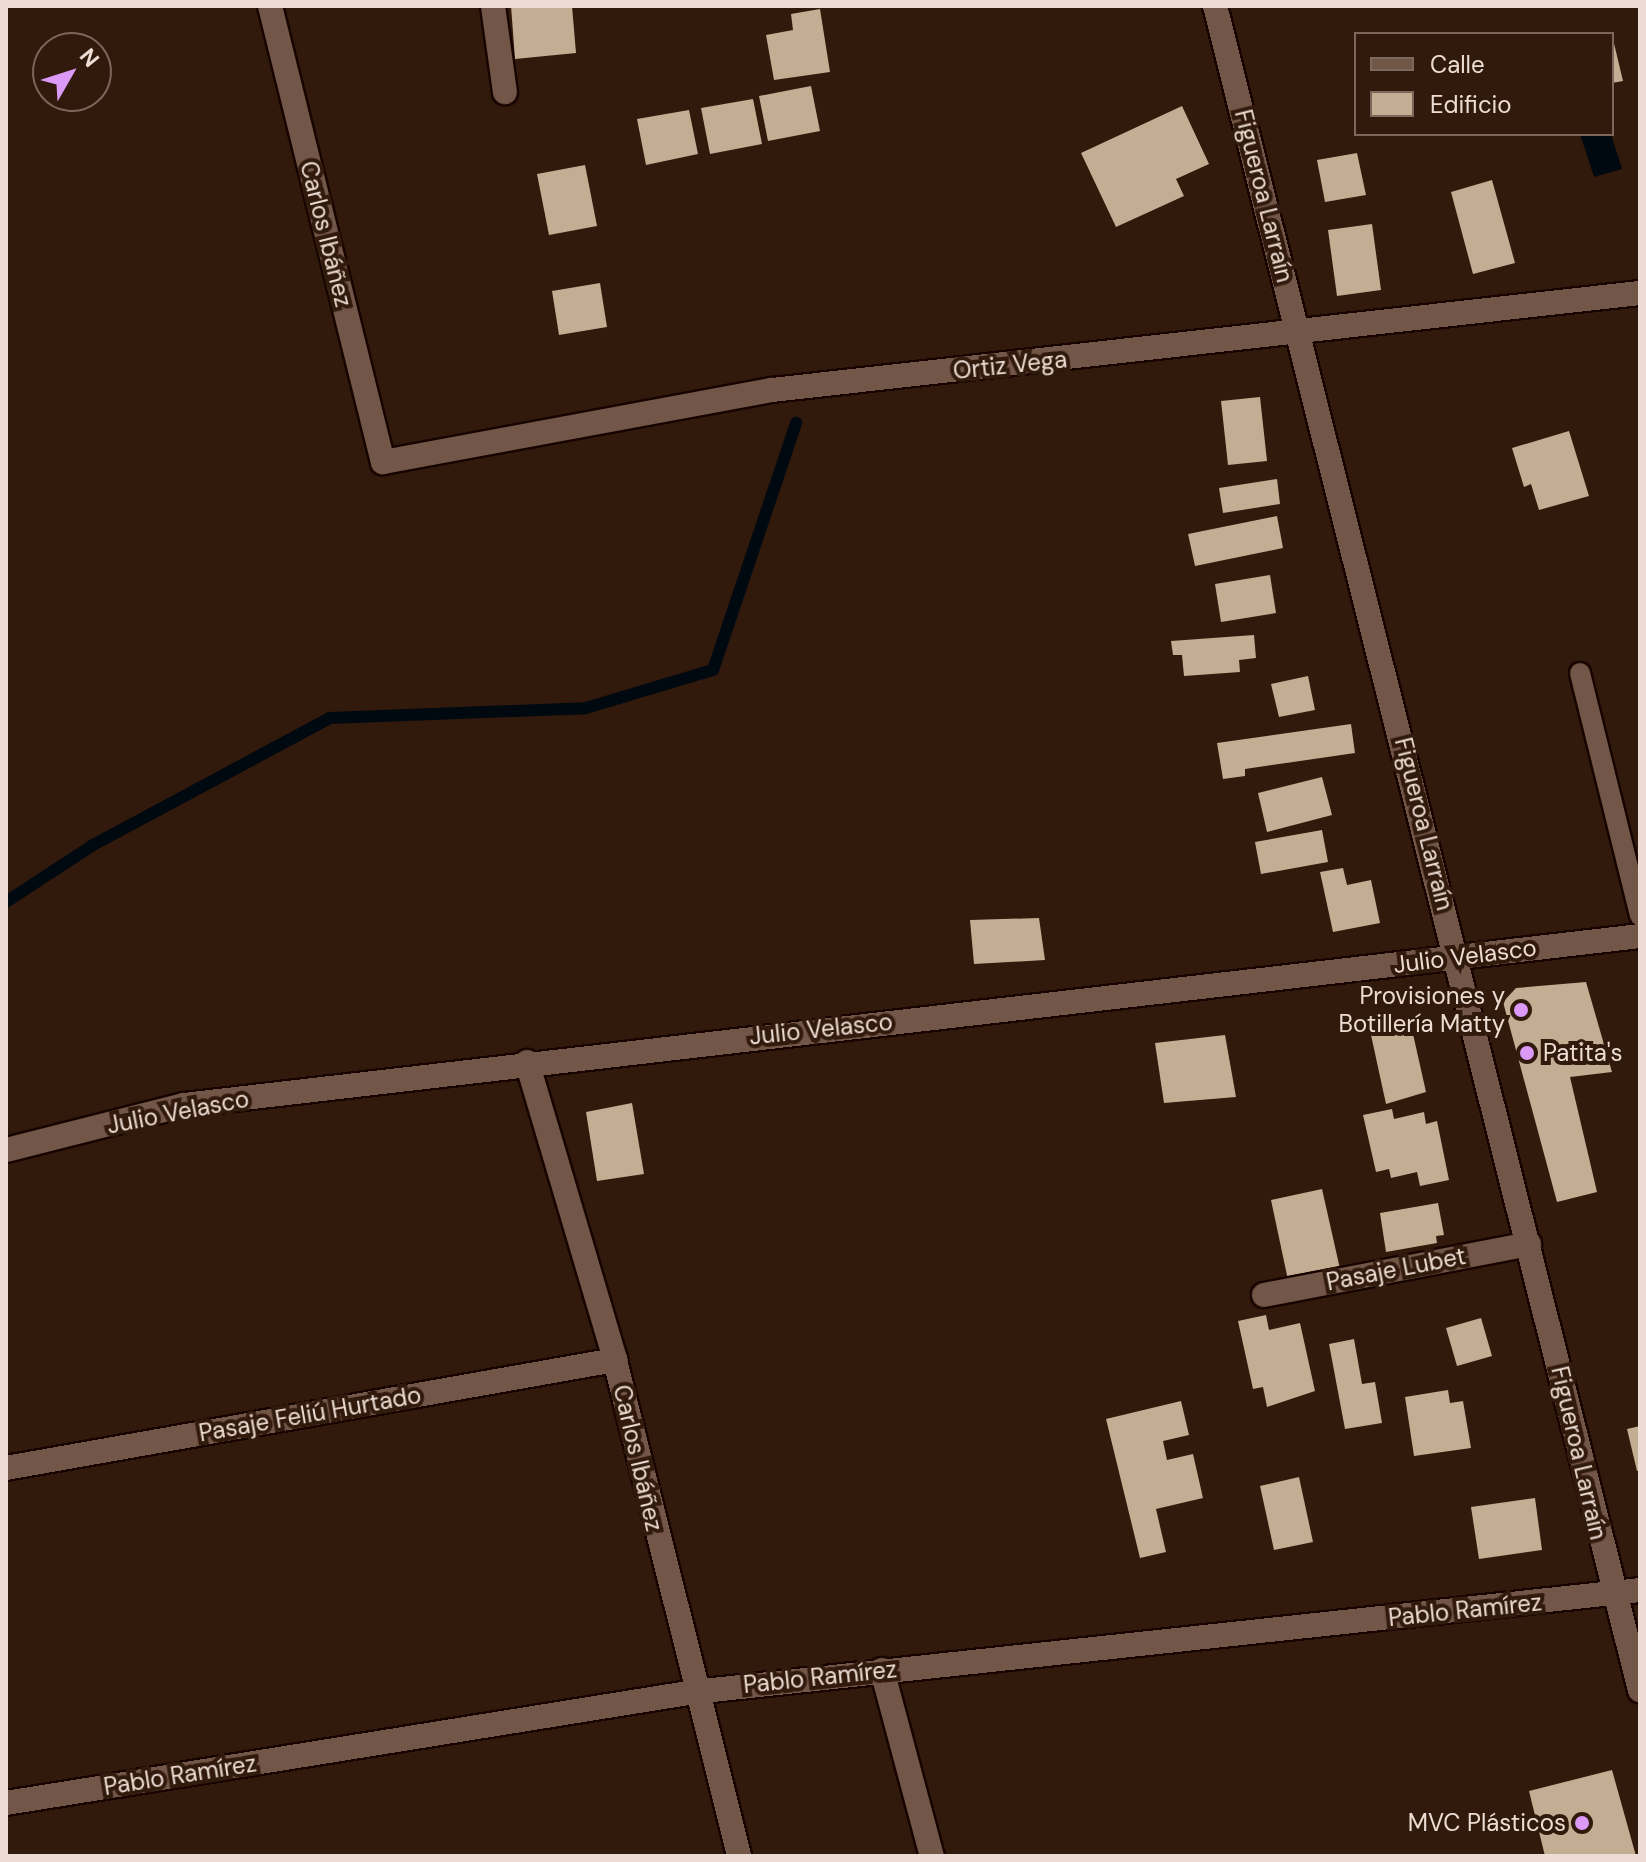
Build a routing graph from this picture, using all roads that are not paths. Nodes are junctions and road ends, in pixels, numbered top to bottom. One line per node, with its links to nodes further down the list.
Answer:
1 (270, 6): 7 (street, Carlos Ibáñez)
2 (493, 6): 4 (street)
3 (1215, 6): 6 (street, Figueroa Larraín)
4 (505, 92)
5 (1640, 293): 6 (street, Ortiz Vega)
6 (1299, 334): 7 (street, Ortiz Vega); 11 (street, Figueroa Larraín)
7 (383, 462)
8 (1580, 673): 9 (lane)
9 (1640, 916)
10 (1640, 936): 11 (street, Julio Velasco)
11 (1458, 957): 12 (street, Julio Velasco); 14 (street, Figueroa Larraín)
12 (527, 1062): 13 (street, Julio Velasco); 16 (street, Carlos Ibáñez)
13 (6, 1150)
14 (1529, 1244): 15 (street, Pasaje Lubet); 19 (street, Figueroa Larraín)
15 (1264, 1295)
16 (615, 1360): 17 (street, Pasaje Feliú Hurtado); 22 (street, Carlos Ibáñez)
17 (6, 1468)
18 (1640, 1590): 19 (street, Pablo Ramírez)
19 (1612, 1594): 20 (street, Pablo Ramírez); 21 (street, Figueroa Larraín)
20 (882, 1670): 22 (street, Pablo Ramírez); 25 (street)
21 (1640, 1690)
22 (694, 1692): 23 (street, Pablo Ramírez); 24 (street, Carlos Ibáñez)
23 (6, 1803)
24 (739, 1856)
25 (932, 1856)

